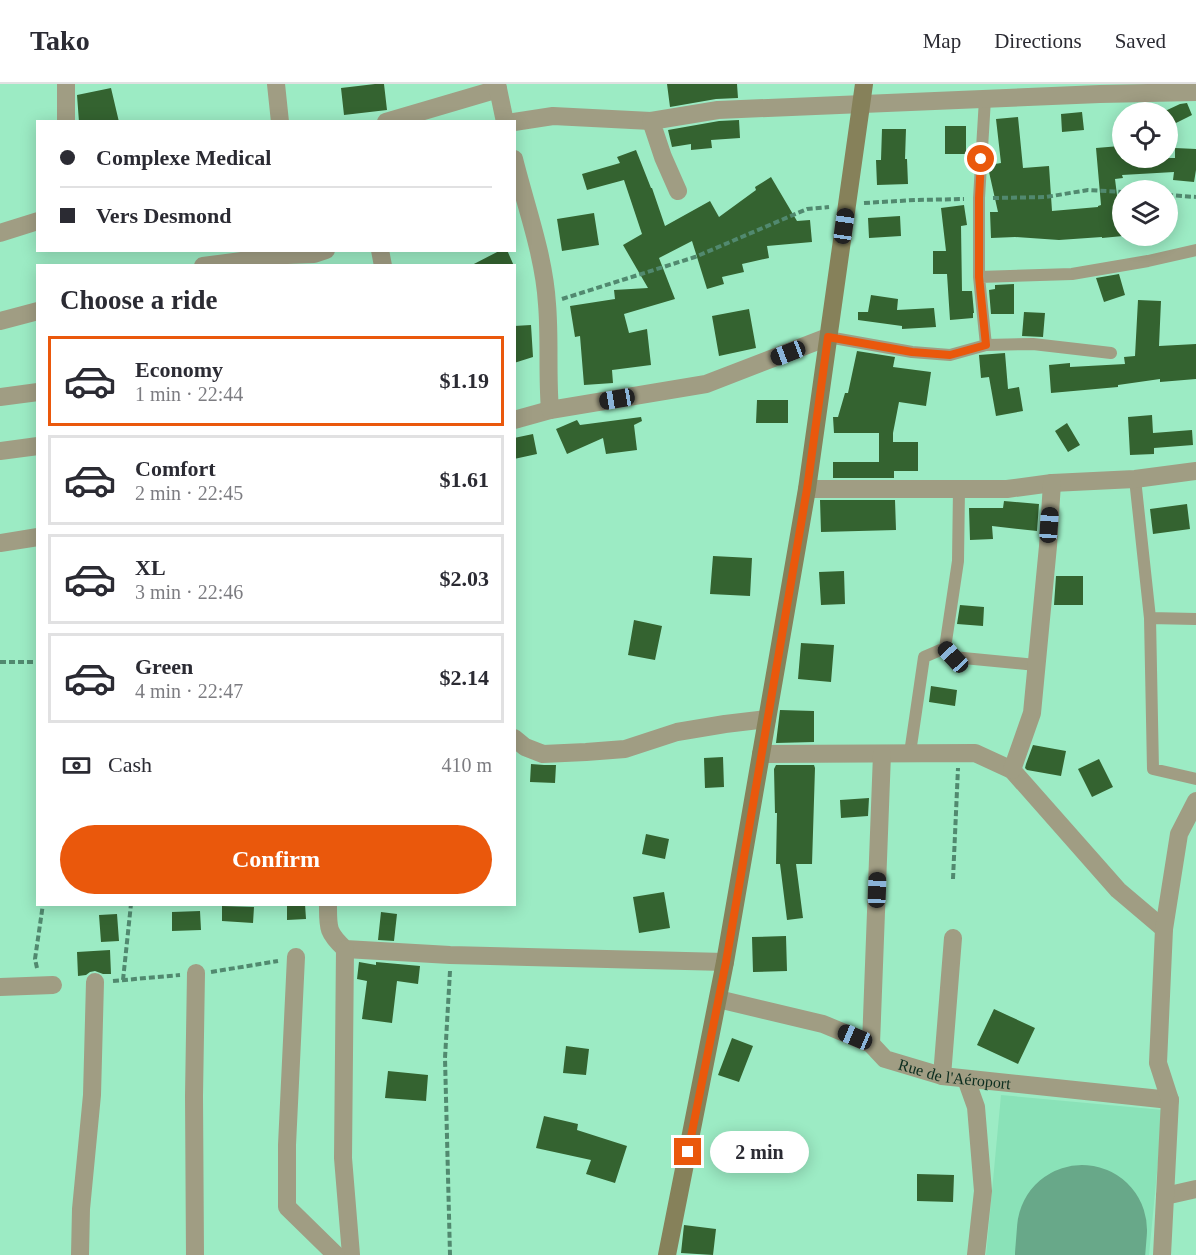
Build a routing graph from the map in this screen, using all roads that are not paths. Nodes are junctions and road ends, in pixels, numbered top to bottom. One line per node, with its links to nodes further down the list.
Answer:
1 (66, 84): 8 (street)
2 (276, 84): 9 (street)
3 (864, 84): 7 (main road)
4 (498, 86): 10 (street); 11 (street)
5 (1196, 92): 6 (street)
6 (985, 99): 7 (street); 23 (lane)
7 (861, 104): 12 (street); 26 (main road)
8 (66, 120)
9 (280, 120)
10 (392, 120)
11 (505, 120)
12 (651, 121): 13 (street); 15 (street)
13 (516, 122)
14 (516, 176): 16 (street)
15 (678, 191)
16 (518, 193): 31 (street)
17 (36, 222): 18 (street)
18 (0, 232)
19 (1196, 250): 23 (lane)
20 (320, 252): 21 (street)
21 (287, 257): 22 (street)
22 (222, 264)
23 (979, 277): 27 (lane)
24 (36, 311): 25 (street)
25 (0, 321)
26 (828, 337): 27 (lane); 31 (street); 38 (main road)
27 (986, 345): 28 (lane)
28 (1111, 353)
29 (36, 392): 30 (street)
30 (0, 397)
31 (550, 410): 32 (street)
32 (516, 419)
33 (36, 446): 34 (street)
34 (0, 451)
35 (1196, 471): 36 (street)
36 (1135, 479): 37 (street); 42 (lane)
37 (1052, 483): 39 (street); 45 (street)
38 (807, 489): 39 (street); 46 (main road)
39 (959, 489): 44 (lane)
40 (36, 537): 41 (street)
41 (0, 543)
42 (1150, 618): 43 (lane); 52 (lane)
43 (1196, 619)
44 (945, 648): 45 (lane); 48 (lane)
45 (1036, 665): 51 (street)
46 (767, 719): 47 (street); 49 (main road)
47 (516, 740)
48 (910, 753): 50 (street); 51 (street)
49 (761, 754): 50 (street); 59 (main road)
50 (882, 754): 65 (street)
51 (1012, 770): 55 (street)
52 (1196, 779)
53 (1196, 801): 55 (street)
54 (328, 906): 57 (street)
55 (1164, 928): 68 (street)
56 (953, 938): 66 (street)
57 (345, 949): 59 (street); 74 (street)
58 (296, 957): 73 (street)
59 (726, 962): 64 (main road)
60 (196, 973): 72 (street)
61 (95, 982): 71 (street)
62 (53, 986): 63 (street)
63 (0, 987)
64 (718, 999): 65 (street, Rue de l'Aéroport); 75 (main road)
65 (871, 1044): 66 (street, Rue de l'Aéroport)
66 (942, 1076): 67 (street, Rue de l'Aéroport)
67 (966, 1079): 68 (street, Rue de l'Aéroport); 76 (street)
68 (1170, 1100): 70 (street)
69 (1196, 1189): 70 (street)
70 (1165, 1196): 77 (street)
71 (80, 1255)
72 (195, 1255)
73 (336, 1255)
74 (351, 1255)
75 (667, 1255)
76 (976, 1255)
77 (1162, 1255)

